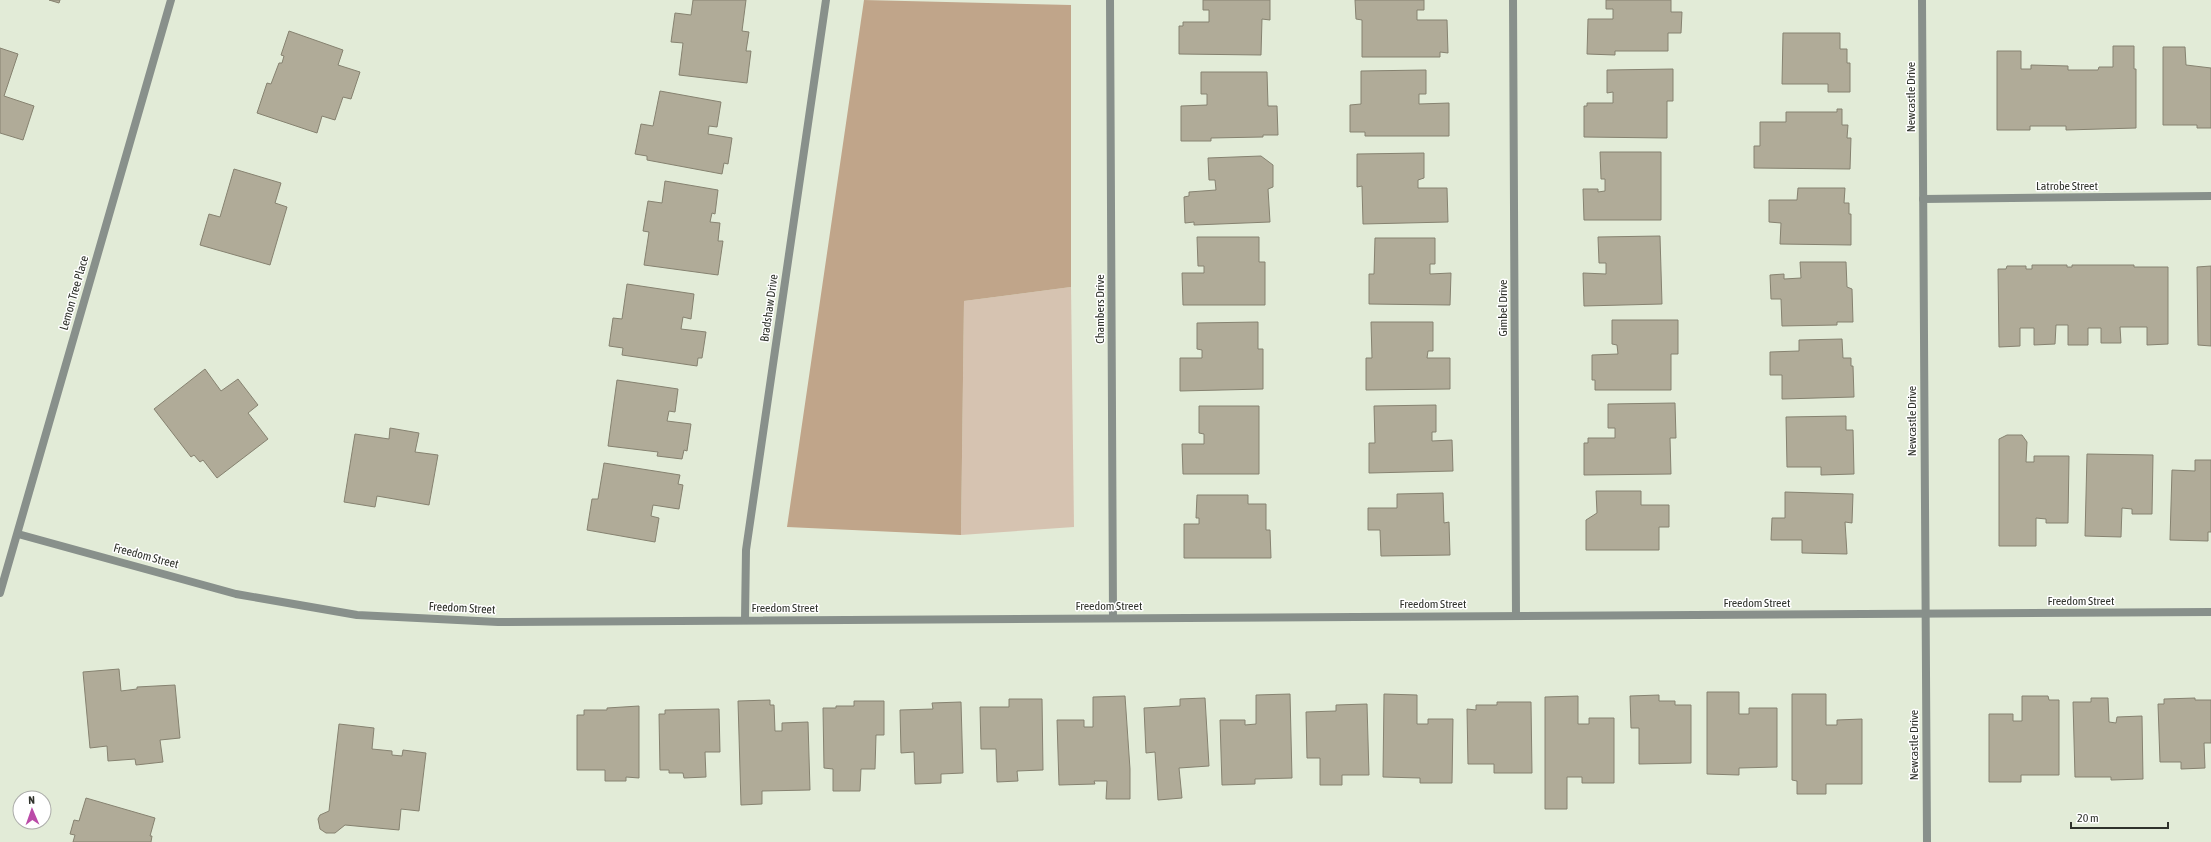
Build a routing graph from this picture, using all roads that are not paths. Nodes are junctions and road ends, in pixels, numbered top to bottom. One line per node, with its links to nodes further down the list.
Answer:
1 (171, 0): 8 (street, Lemon Tree Place)
2 (826, 0): 14 (street, Bradshaw Drive)
3 (1110, 0): 13 (street, Chambers Drive)
4 (1513, 0): 12 (street, Gimbel Drive)
5 (1922, 0): 7 (street, Newcastle Drive)
6 (2211, 196): 7 (street, Latrobe Street)
7 (1923, 199): 11 (street, Newcastle Drive)
8 (18, 534): 9 (street, Lemon Tree Place); 14 (street, Freedom Street)
9 (0, 593)
10 (2211, 612): 11 (street, Freedom Street)
11 (1926, 614): 12 (street, Freedom Street); 15 (street, Newcastle Drive)
12 (1516, 616): 13 (street, Freedom Street)
13 (1113, 618): 14 (street, Freedom Street)
14 (745, 620)
15 (1927, 842)

